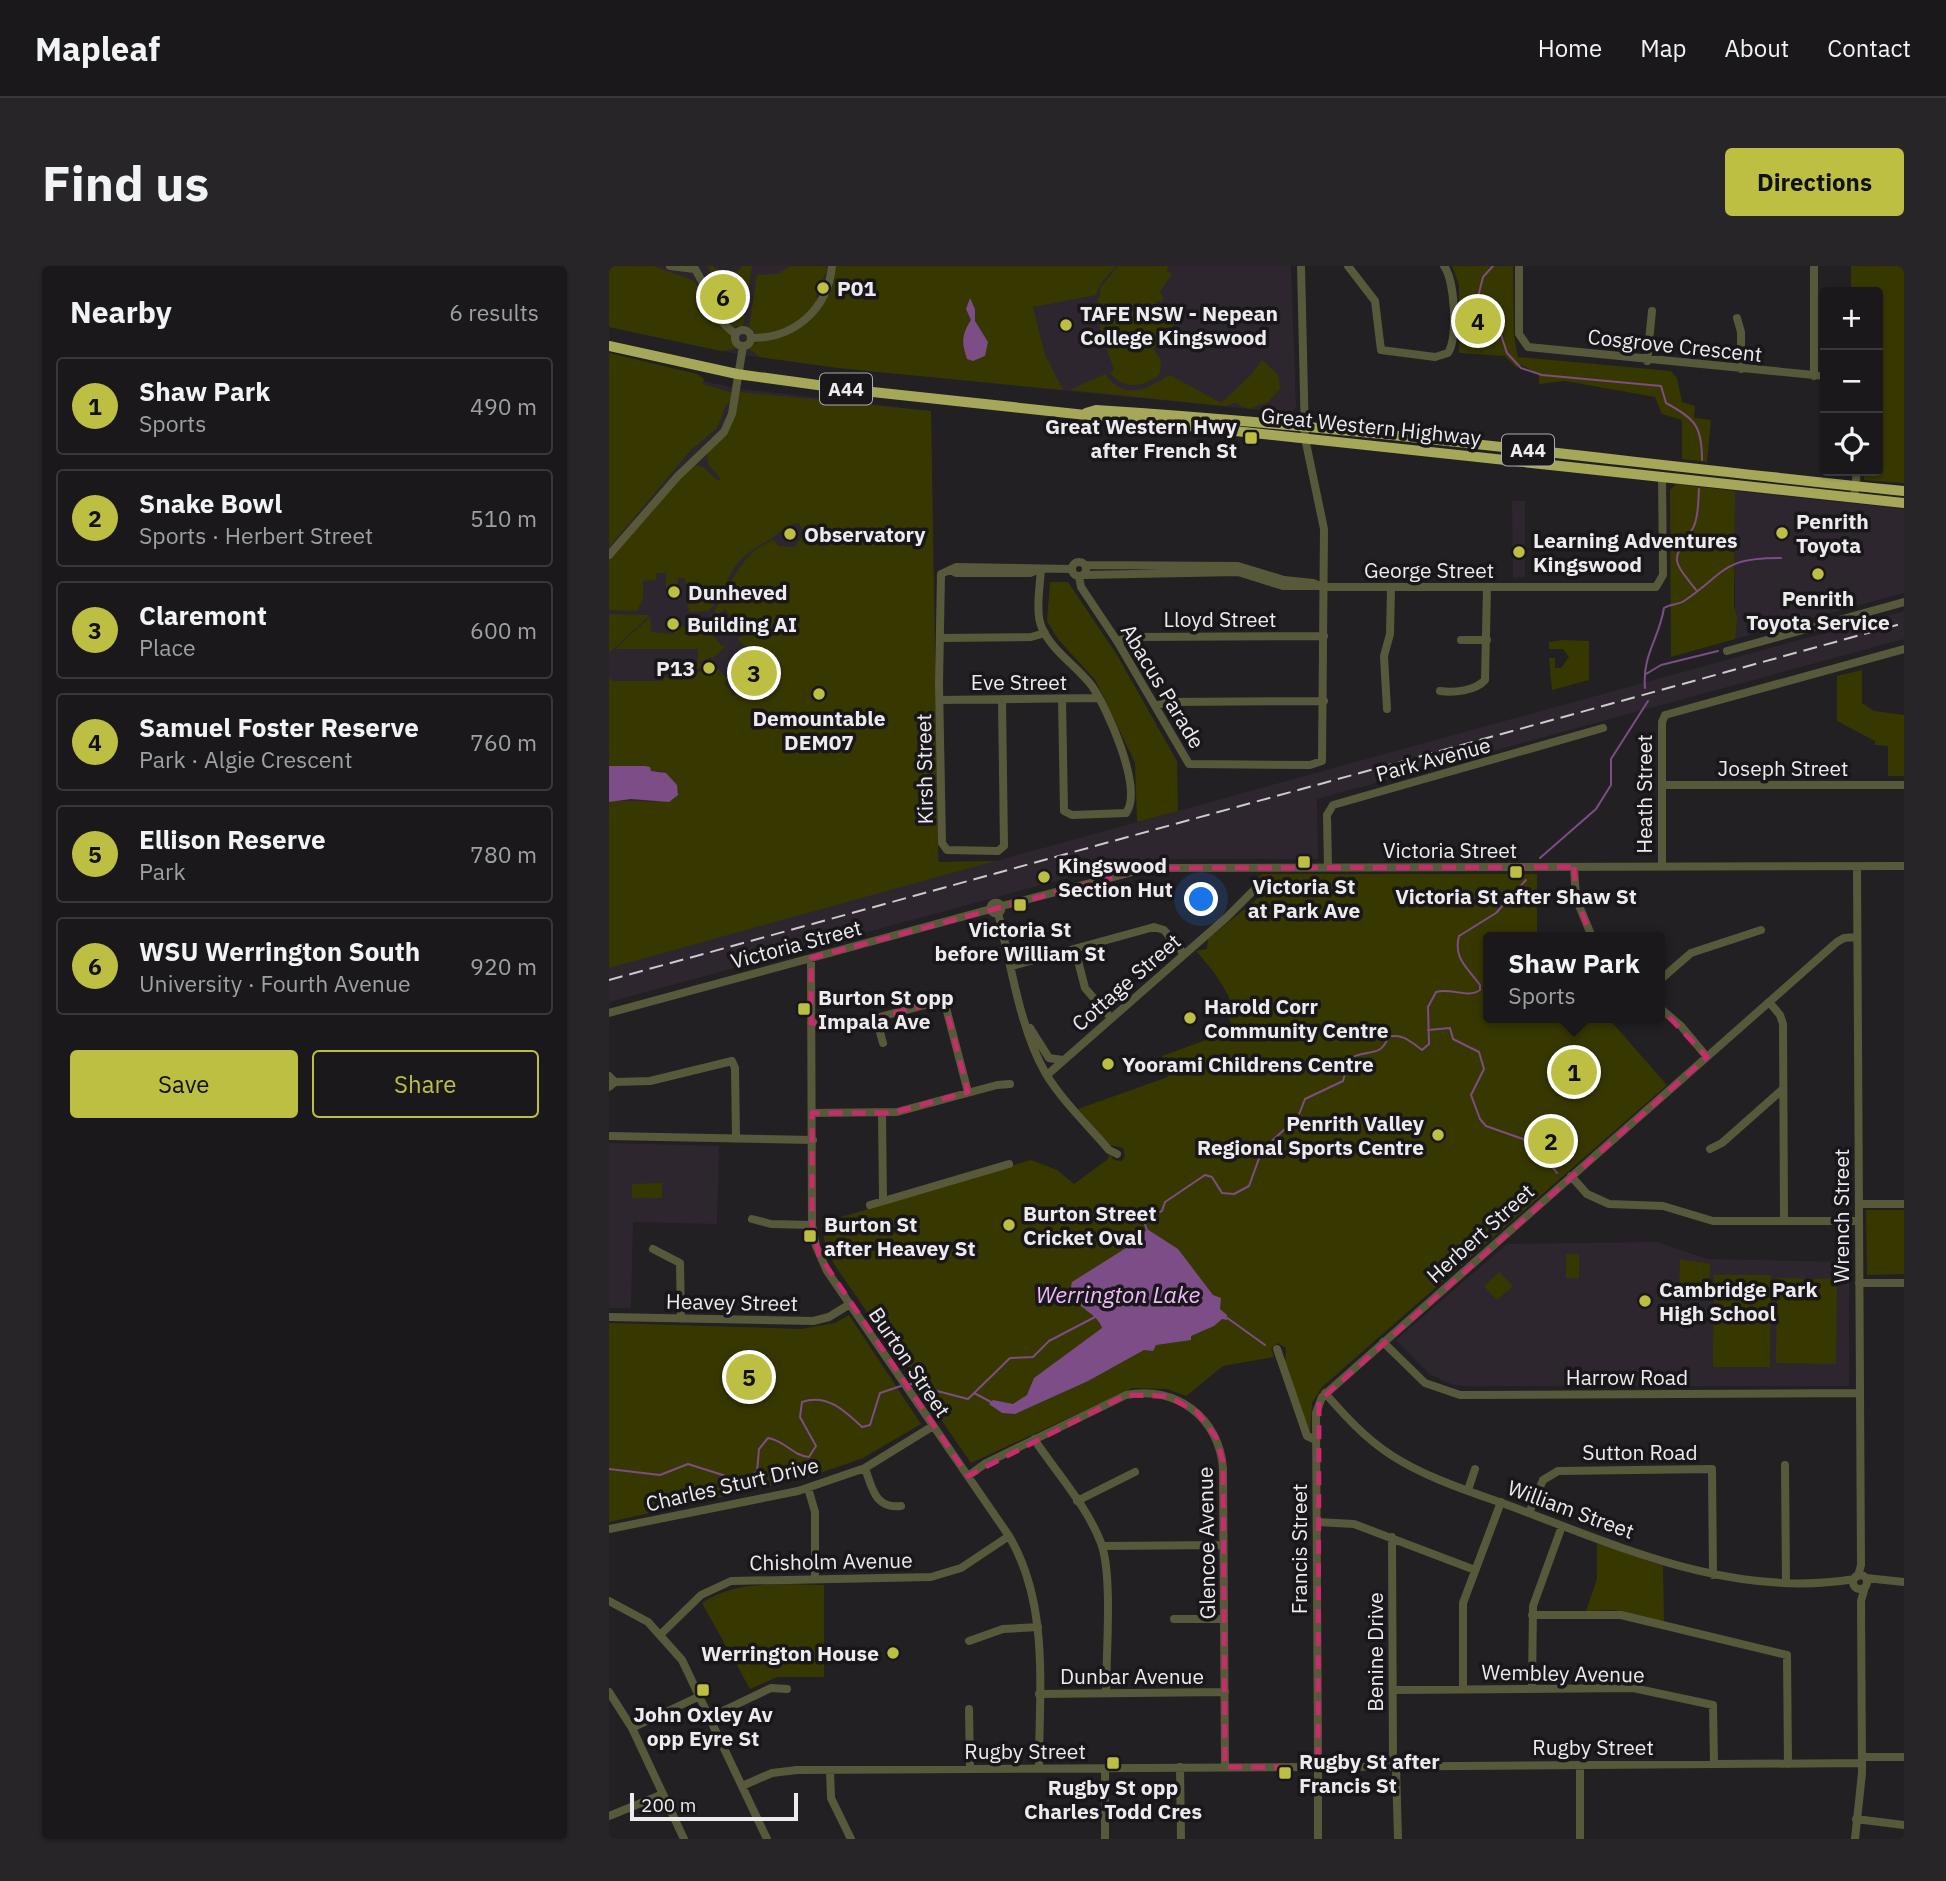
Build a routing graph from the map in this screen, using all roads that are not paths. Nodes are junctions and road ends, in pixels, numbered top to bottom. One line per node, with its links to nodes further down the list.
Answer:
1 (670, 266): 10 (street)
2 (832, 266): 11 (street)
3 (1301, 266): 18 (street, Abacus Parade)
4 (1348, 266): 5 (street)
5 (1444, 266)
6 (1519, 266): 14 (street, Cosgrove Crescent)
7 (1814, 266): 16 (street)
8 (1651, 311): 14 (street)
9 (1737, 318): 15 (street)
10 (736, 334): 11 (street); 13 (street)
11 (752, 338): 13 (street)
12 (609, 346): 18 (highway, Great Western Highway / A44)
13 (742, 351): 24 (street)
14 (1647, 361): 15 (street, Cosgrove Crescent)
15 (1741, 369): 16 (street, Cosgrove Crescent)
16 (1814, 376): 17 (street, Cosgrove Crescent)
17 (1820, 376)
18 (1305, 433): 19 (highway, Great Western Highway / A44); 22 (highway, Great Western Highway / A44); 29 (street, Abacus Parade)
19 (1662, 476): 22 (highway, Great Western Highway / A44); 30 (street, George Street)
20 (1857, 476): 22 (street)
21 (1904, 491): 22 (highway, Great Western Highway / A44)
22 (1855, 492): 23 (highway, Great Western Highway / A44)
23 (1904, 503)
24 (609, 555)
25 (1041, 569): 26 (street, George Street); 27 (street, George Street); 33 (street)
26 (1071, 569): 28 (street, Abacus Parade); 28 (street, George Street)
27 (950, 570): 35 (street, Kirsh Street)
28 (1083, 572): 29 (street, George Street); 38 (street, Abacus Parade)
29 (1321, 587): 31 (street, George Street); 34 (street, Abacus Parade)
30 (1486, 587): 31 (street, George Street); 37 (street)
31 (1391, 588): 48 (street)
32 (1904, 602): 40 (street)
33 (1045, 633): 35 (street); 42 (street)
34 (1324, 636): 38 (street, Lloyd Street); 46 (street, Abacus Parade)
35 (941, 638): 44 (street, Kirsh Street)
36 (1461, 640): 37 (street)
37 (1487, 640): 41 (street)
38 (1117, 641): 47 (street, Abacus Parade)
39 (1904, 649): 50 (street, Heath Street)
40 (1727, 651)
41 (1440, 691)
42 (1098, 698): 43 (street, Eve Street); 43 (street)
43 (1062, 699): 45 (street, Eve Street)
44 (940, 700): 45 (street, Eve Street); 45 (street, Kirsh Street)
45 (1002, 700)
46 (1324, 701): 47 (street); 47 (street, Abacus Parade)
47 (1155, 706)
48 (1387, 709)
49 (1604, 728): 54 (street, Park Avenue)
50 (1663, 785): 51 (street, Joseph Street); 52 (street, Heath Street)
51 (1904, 785)
52 (1662, 866): 55 (street, Victoria Street); 56 (street, Victoria Street)
53 (1904, 866): 56 (street, Victoria Street)
54 (1328, 867): 55 (street, Victoria Street); 58 (street, Victoria Street)
55 (1574, 867): 60 (street)
56 (1857, 867): 61 (street, Wrench Street)
57 (1258, 886): 63 (street, Cottage Street)
58 (997, 909): 64 (street, Victoria Street); 65 (street)
59 (1761, 930): 66 (street)
60 (1590, 932)
61 (1857, 937): 67 (street, Herbert Street); 94 (street, Wrench Street)
62 (1075, 949): 63 (street); 65 (street); 71 (street)
63 (1184, 954): 71 (street, Cottage Street)
64 (811, 958): 69 (street, Victoria Street); 72 (street, Burton Street)
65 (1012, 966): 73 (street)
66 (1665, 976)
67 (1769, 1002): 76 (street, Herbert Street); 82 (street)
68 (1665, 1012): 76 (street)
69 (609, 1013)
70 (876, 1018): 72 (street); 74 (street); 83 (street)
71 (1111, 1018): 77 (street, Cottage Street)
72 (811, 1023): 84 (street, Burton Street)
73 (1026, 1023): 77 (street); 79 (street)
74 (883, 1043)
75 (739, 1054): 78 (street)
76 (1707, 1056): 92 (street, Herbert Street)
77 (1065, 1059): 79 (street, Cottage Street)
78 (733, 1062): 80 (street); 87 (street)
79 (1047, 1075): 90 (street)
80 (611, 1082)
81 (1010, 1084): 83 (street)
82 (1783, 1089): 89 (street); 98 (street)
83 (968, 1092): 85 (street)
84 (812, 1113): 85 (street); 88 (street, Burton Street)
85 (882, 1113): 93 (street)
86 (609, 1136): 87 (street)
87 (737, 1139): 88 (street)
88 (813, 1140): 100 (street, Burton Street)
89 (1710, 1149)
90 (1117, 1154)
91 (1009, 1164): 93 (street)
92 (1571, 1177): 98 (street); 107 (street, Herbert Street)
93 (883, 1201): 96 (street)
94 (1859, 1204): 95 (street); 99 (street, Wrench Street)
95 (1904, 1204)
96 (870, 1205)
97 (752, 1219): 100 (street)
98 (1784, 1221): 99 (street)
99 (1859, 1221): 102 (street, Wrench Street)
100 (812, 1225): 104 (street, Burton Street)
101 (653, 1249): 106 (street)
102 (1859, 1283): 103 (street); 110 (street, Wrench Street)
103 (1904, 1283)
104 (850, 1304): 106 (street, Heavey Street); 111 (street, Burton Street)
105 (609, 1317): 106 (street, Heavey Street)
106 (681, 1318)
107 (1385, 1340): 109 (street, Herbert Street); 110 (street, Harrow Road)
108 (1277, 1349): 113 (street)
109 (1325, 1393): 113 (street); 120 (street, William Street)
110 (1860, 1393): 136 (street, Wrench Street)
111 (933, 1426): 115 (street, Charles Sturt Drive); 118 (street, Burton Street)
112 (1034, 1439): 118 (street, Glencoe Avenue); 121 (street); 130 (street, Glencoe Avenue)
113 (1316, 1440): 125 (street, Francis Street)
114 (1785, 1465): 135 (street)
115 (865, 1468): 119 (street, Charles Sturt Drive); 123 (street)
116 (1475, 1469): 120 (street)
117 (1135, 1472): 121 (street)
118 (968, 1476): 128 (street, Burton Street)
119 (808, 1488): 127 (street, Charles Sturt Drive); 134 (street)
120 (1468, 1490): 122 (street, William Street)
121 (1077, 1501): 131 (street)
122 (1501, 1503): 124 (street, William Street); 132 (street)
123 (901, 1506)
124 (1529, 1513): 126 (street, William Street); 133 (street, Sutton Road)
125 (1317, 1522): 129 (street); 164 (street, Francis Street)
126 (1562, 1526): 133 (street, William Street); 139 (street)
127 (609, 1529)
128 (1009, 1536): 134 (street, Chisholm Avenue); 142 (street, Burton Street)
129 (1392, 1537): 132 (street); 148 (street, Benine Drive)
130 (1223, 1545): 131 (street); 141 (street, Glencoe Avenue)
131 (1102, 1546): 151 (street)
132 (1475, 1570): 146 (street)
133 (1713, 1575): 135 (street, William Street)
134 (815, 1578): 143 (street, Chisholm Avenue)
135 (1786, 1582): 136 (street, William Street)
136 (1861, 1582): 137 (street); 158 (street, Wrench Street)
137 (1904, 1582)
138 (609, 1601): 143 (street)
139 (1532, 1615): 147 (street); 159 (street)
140 (1174, 1619): 141 (street)
141 (1224, 1619): 150 (street, Glencoe Avenue)
142 (1038, 1627): 144 (street); 152 (street, Burton Street)
143 (661, 1634): 153 (street)
144 (969, 1641)
145 (787, 1689): 155 (street)
146 (1463, 1689): 147 (street, Wembley Avenue); 148 (street, Wembley Avenue)
147 (1532, 1689): 161 (street, Wembley Avenue)
148 (1392, 1690): 162 (street, Benine Drive)
149 (609, 1692): 156 (street)
150 (1225, 1692): 151 (street, Dunbar Avenue); 163 (street, Glencoe Avenue)
151 (1107, 1693): 152 (street, Dunbar Avenue)
152 (1039, 1694): 165 (street, Burton Street)
153 (700, 1696): 155 (street); 156 (street)
154 (969, 1709): 168 (street)
155 (710, 1717): 170 (street)
156 (632, 1728): 171 (street)
157 (1904, 1757): 158 (street, Rugby Street)
158 (1862, 1760): 159 (street, Rugby Street); 173 (street, Wrench Street)
159 (1788, 1764): 161 (street, Rugby Street)
160 (1580, 1765): 161 (street, Rugby Street); 162 (street, Rugby Street); 182 (street)
161 (1714, 1765)
162 (1395, 1766): 164 (street, Rugby Street); 181 (street, Benine Drive)
163 (1225, 1767): 164 (street, Rugby Street); 167 (street, Rugby Street)
164 (1318, 1767): 180 (street, Francis Street)
165 (1039, 1768): 166 (street, Rugby Street); 168 (street, Rugby Street)
166 (1105, 1768): 167 (street, Rugby Street); 178 (street)
167 (1180, 1768): 179 (street)
168 (969, 1769): 169 (street, Rugby Street)
169 (830, 1770): 170 (street, Rugby Street); 177 (street)
170 (742, 1786): 176 (street)
171 (663, 1794): 172 (street); 175 (street)
172 (609, 1816)
173 (1856, 1819): 174 (street); 183 (street, Wrench Street)
174 (1904, 1825)
175 (684, 1839)
176 (767, 1839)
177 (851, 1839)
178 (1104, 1839)
179 (1181, 1839)
180 (1318, 1839)
181 (1398, 1839)
182 (1580, 1839)
183 (1855, 1839)

